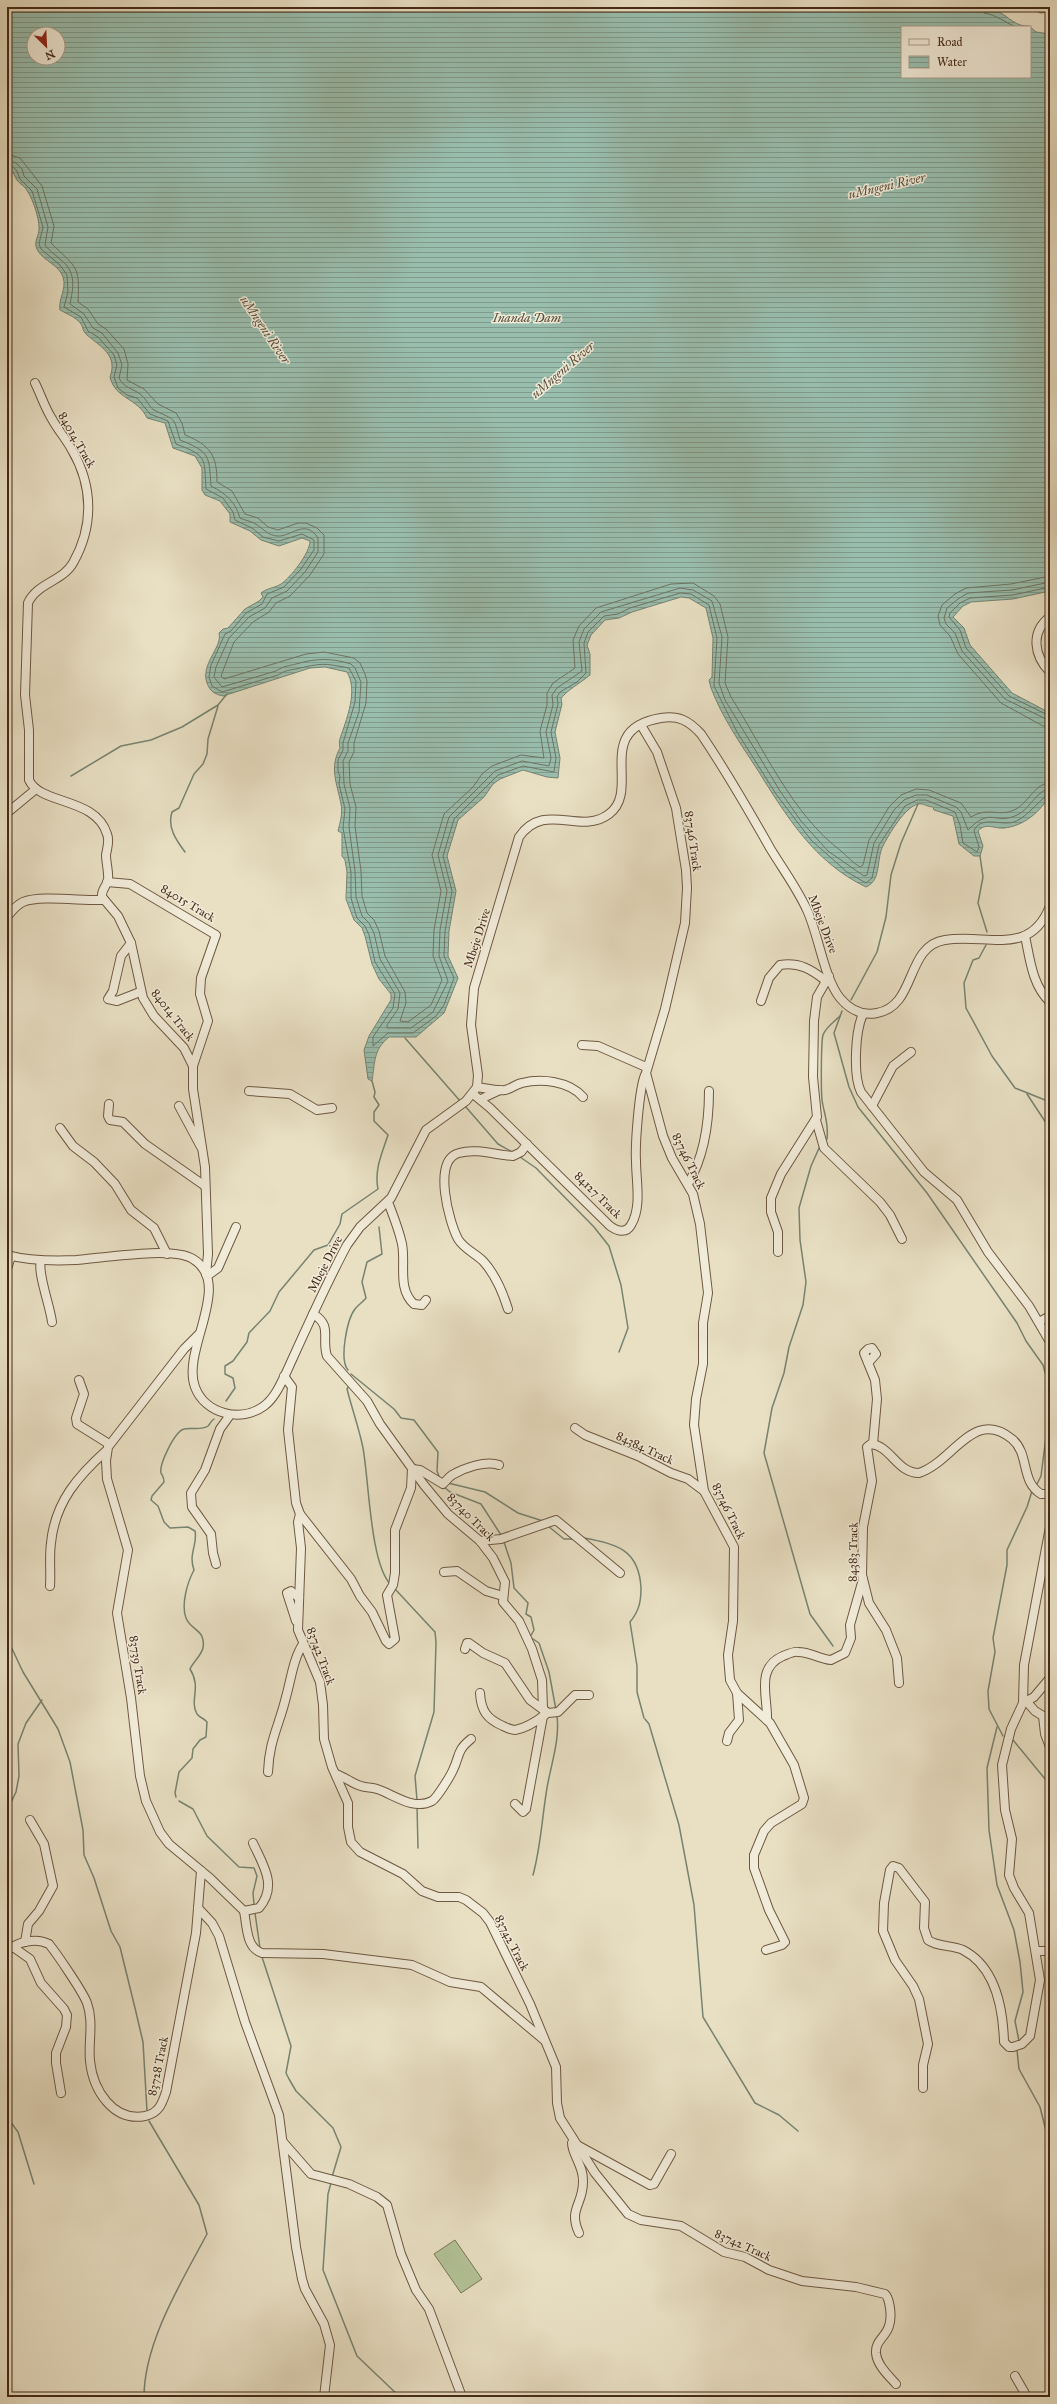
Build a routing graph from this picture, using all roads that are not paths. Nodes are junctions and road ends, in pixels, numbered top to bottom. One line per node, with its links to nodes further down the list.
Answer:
1 (35, 383): 5 (street, 84014 Track)
2 (1050, 617): 3 (street)
3 (1050, 672)
4 (641, 725): 13 (street, Mbeje Drive); 21 (street, 83746 Track); 24 (street, Mbeje Drive)
5 (36, 789): 6 (street); 7 (street)
6 (7, 813)
7 (107, 882): 8 (street); 20 (street, 84015 Track)
8 (104, 900): 10 (street); 12 (street, 84014 Track)
9 (1050, 906): 11 (street)
10 (7, 917)
11 (1025, 936): 16 (street); 17 (street)
12 (131, 943): 14 (street, 84014 Track); 14 (street)
13 (828, 979): 15 (street); 17 (street, Mbeje Drive); 32 (street)
14 (140, 992): 20 (street, 84014 Track)
15 (761, 1001)
16 (1050, 1002)
17 (863, 1014): 30 (street)
18 (582, 1045): 21 (street)
19 (911, 1052): 30 (street)
20 (193, 1066): 35 (street, 84014 Track)
21 (646, 1070): 34 (street, 84127 Track); 36 (street, 83746 Track)
22 (500, 1090): 24 (street); 26 (street); 27 (street)
23 (249, 1091): 31 (street)
24 (475, 1091): 27 (street, 84127 Track); 38 (street, Mbeje Drive)
25 (709, 1091): 36 (street)
26 (583, 1096)
27 (481, 1099): 34 (street, 84127 Track)
28 (108, 1104): 37 (street)
29 (178, 1106): 35 (street)
30 (872, 1106): 52 (street)
31 (332, 1108)
32 (816, 1120): 40 (street); 41 (street)
33 (60, 1128): 42 (street)
34 (527, 1144): 48 (street)
35 (203, 1151): 37 (street, 84014 Track)
36 (688, 1184): 64 (street, 83746 Track)
37 (205, 1186): 46 (street, 84014 Track)
38 (388, 1202): 47 (street); 49 (street, Mbeje Drive)
39 (236, 1227): 46 (street)
40 (902, 1238)
41 (778, 1252)
42 (167, 1254): 44 (street); 46 (street)
43 (9, 1256): 44 (street); 45 (street)
44 (41, 1260): 51 (street)
45 (7, 1269)
46 (207, 1275): 53 (street)
47 (426, 1300)
48 (508, 1309)
49 (314, 1314): 56 (street, Mbeje Drive); 63 (street, 83740 Track)
50 (1050, 1316): 52 (street)
51 (52, 1322)
52 (1039, 1322): 54 (street)
53 (199, 1334): 58 (street); 61 (street)
54 (1050, 1342)
55 (868, 1363): 60 (street)
56 (284, 1376): 58 (street, Mbeje Drive); 66 (street, 83742 Track)
57 (79, 1380): 61 (street)
58 (230, 1415): 69 (street)
59 (575, 1428): 64 (street, 84384 Track)
60 (873, 1444): 65 (street); 72 (street, 84383 Track)
61 (108, 1447): 73 (street); 95 (street, 83739 Track)
62 (499, 1466): 63 (street)
63 (412, 1469): 66 (street); 68 (street, 83740 Track)
64 (704, 1491): 82 (street, 83746 Track)
65 (1050, 1494)
66 (300, 1514): 75 (street, 83742 Track)
67 (1050, 1527): 84 (street)
68 (480, 1541): 71 (street); 74 (street, 83740 Track)
69 (216, 1564)
70 (444, 1572): 74 (street)
71 (620, 1573)
72 (863, 1579): 80 (street, 84383 Track); 86 (street)
73 (50, 1586)
74 (503, 1596): 85 (street, 83740 Track)
75 (298, 1598): 76 (street, 83742 Track); 76 (street)
76 (298, 1624): 77 (street, 83742 Track)
77 (303, 1644): 90 (street); 91 (street, 83742 Track)
78 (465, 1649): 85 (street)
79 (1050, 1678): 84 (street)
80 (899, 1683)
81 (480, 1693): 85 (street)
82 (737, 1693): 86 (street); 88 (street)
83 (589, 1695): 85 (street)
84 (1025, 1703): 89 (street); 101 (street)
85 (545, 1714): 92 (street, 83740 Track)
86 (767, 1720): 100 (street)
87 (471, 1739): 91 (street)
88 (727, 1741)
89 (1050, 1747)
90 (268, 1772)
91 (336, 1774): 103 (street, 83742 Track)
92 (515, 1804)
93 (30, 1820): 98 (street)
94 (253, 1843): 97 (street)
95 (201, 1871): 96 (street, 83728 Track); 97 (street, 83739 Track)
96 (198, 1908): 98 (street, 83728 Track); 106 (street)
97 (244, 1911): 103 (street)
98 (25, 1942): 99 (street, 83728 Track)
99 (10, 1949): 105 (street)
100 (766, 1950)
101 (1037, 1951): 102 (street); 104 (street)
102 (1050, 1951)
103 (544, 2040): 107 (street, 83742 Track)
104 (923, 2088)
105 (61, 2093)
106 (283, 2141): 112 (street); 113 (street)
107 (574, 2142): 108 (street); 109 (street); 111 (street, 83742 Track)
108 (671, 2154)
109 (579, 2233)
110 (1015, 2376): 114 (street)
111 (896, 2384)
112 (324, 2397)
113 (462, 2397)
114 (1027, 2397)

